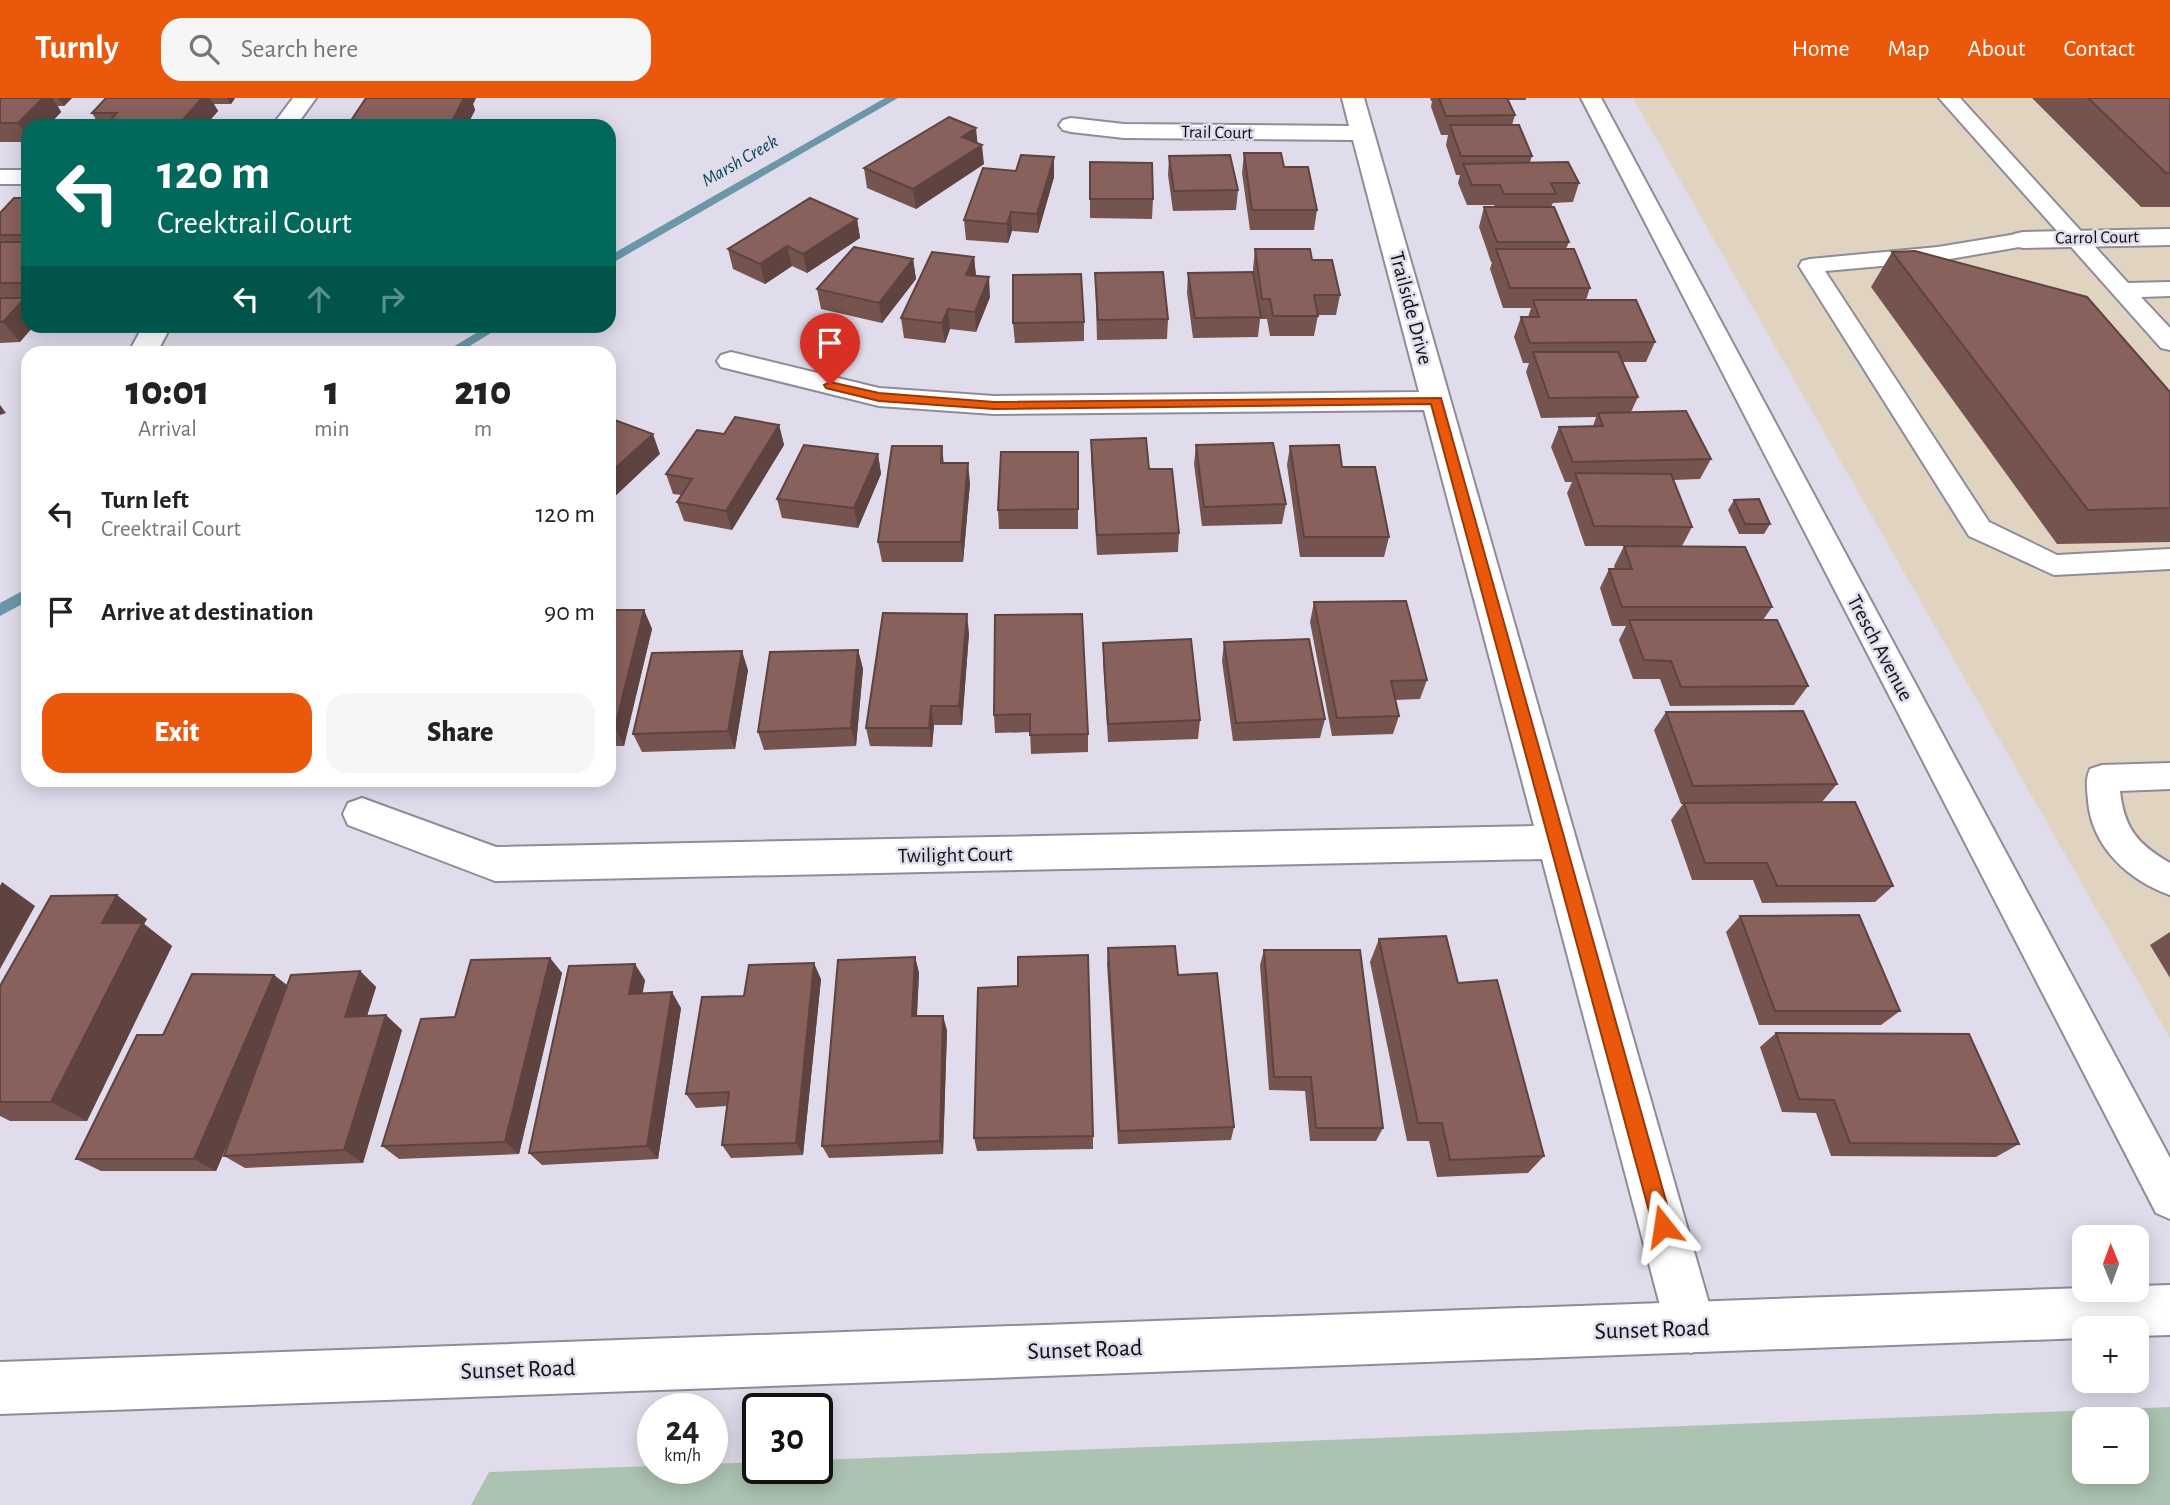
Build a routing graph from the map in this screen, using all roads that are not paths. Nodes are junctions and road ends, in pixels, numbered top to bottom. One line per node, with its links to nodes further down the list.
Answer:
1 (305, 98): 5 (street)
2 (1353, 98): 7 (street, Trailside Drive)
3 (1591, 98): 23 (lane, Tresch Avenue)
4 (1950, 98): 11 (lane)
5 (289, 119)
6 (1071, 125): 7 (street, Trail Court)
7 (1363, 133): 17 (street, Trailside Drive)
8 (0, 177): 9 (street)
9 (21, 177)
10 (2170, 237): 11 (street, Carrol Court)
11 (2076, 239): 12 (street, Carrol Court); 14 (lane)
12 (2023, 240): 18 (lane)
13 (2170, 289): 14 (lane)
14 (2122, 290): 15 (lane)
15 (2170, 344)
16 (731, 361): 17 (street)
17 (1436, 401): 21 (street, Trailside Drive)
18 (2170, 559)
19 (2170, 776): 22 (lane)
20 (362, 814): 21 (street, Twilight Court)
21 (1558, 842): 25 (street, Trailside Drive)
22 (2170, 880)
23 (2170, 1199)
24 (2170, 1310): 25 (street, Sunset Road)
25 (1691, 1328): 26 (street, Sunset Road)
26 (0, 1388)

